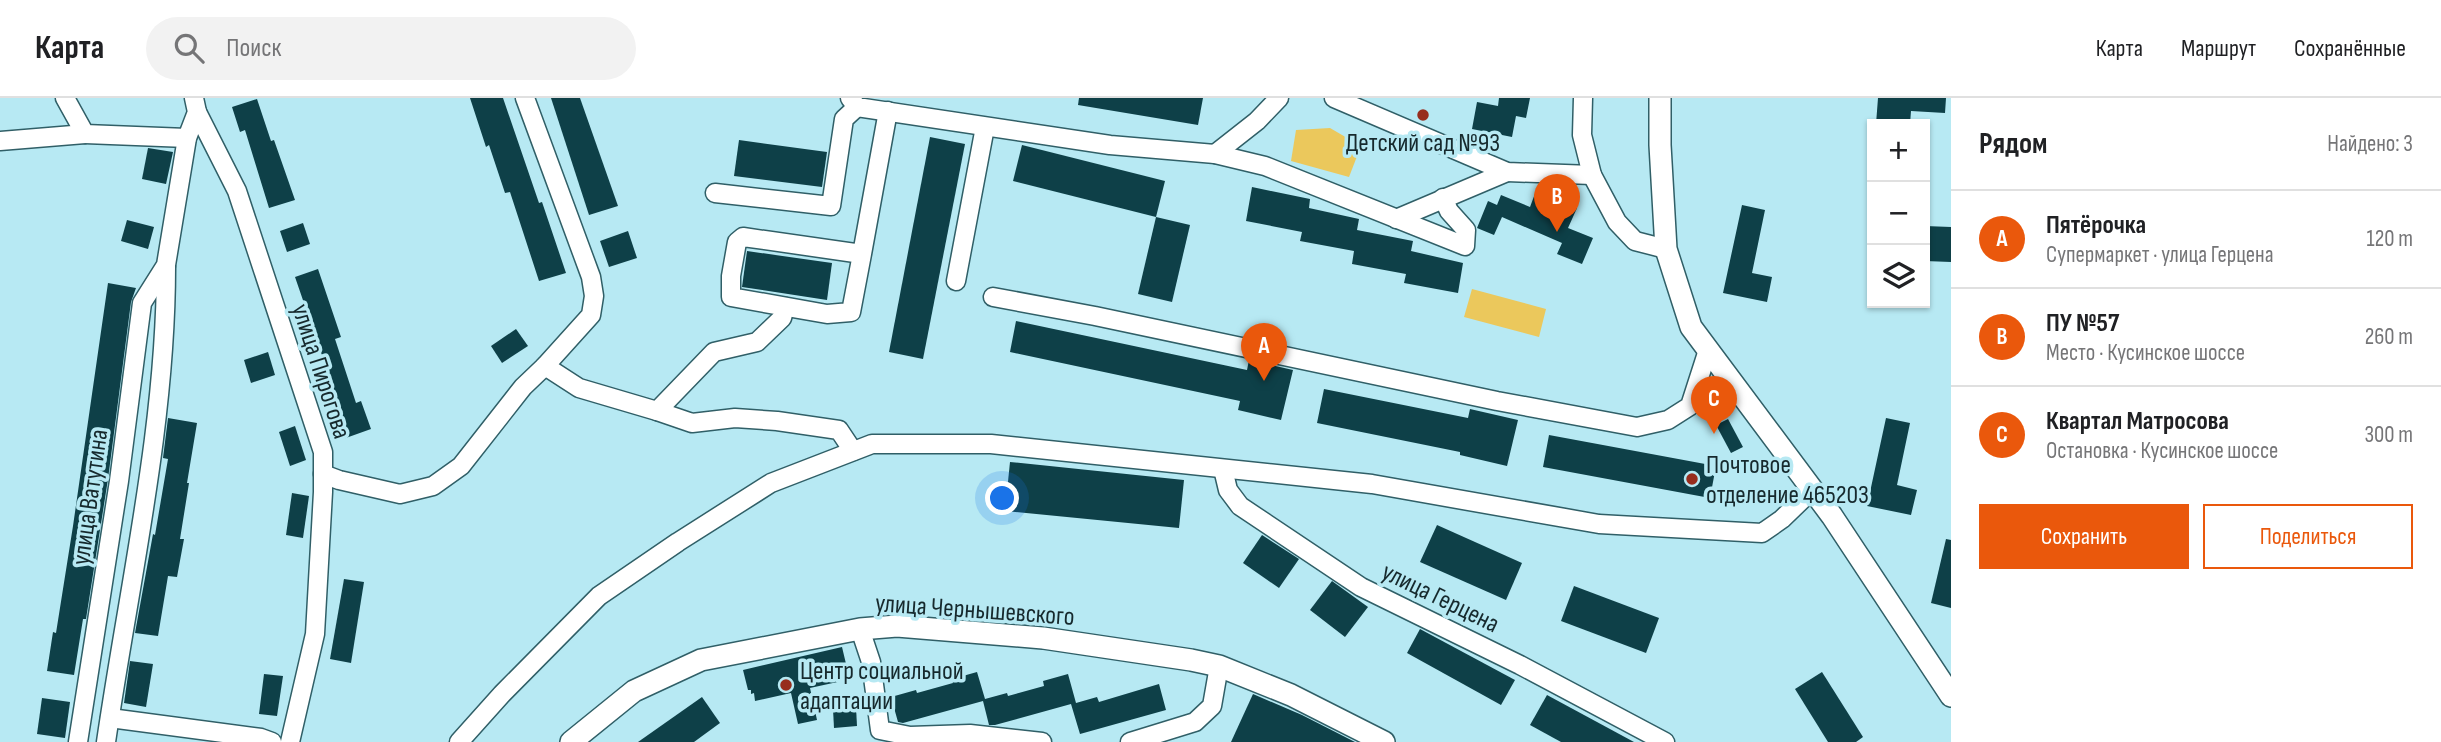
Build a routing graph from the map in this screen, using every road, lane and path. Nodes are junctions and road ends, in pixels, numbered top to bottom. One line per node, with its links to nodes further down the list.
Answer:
1 (65, 98): 11 (street)
2 (525, 98): 27 (street)
3 (1279, 98): 14 (street)
4 (1334, 98): 15 (street)
5 (1583, 98): 16 (street)
6 (1660, 98): 20 (main road)
7 (853, 103): 9 (street); 17 (street)
8 (196, 105): 12 (street, улица Ватутина); 31 (street, улица Пирогова)
9 (888, 111): 10 (street); 21 (street)
10 (985, 127): 14 (street); 23 (street)
11 (85, 134): 12 (street); 13 (street)
12 (187, 138): 22 (street, улица Ватутина)
13 (0, 141)
14 (1215, 154): 19 (street)
15 (1507, 172): 16 (street); 18 (street)
16 (1592, 175): 20 (street)
17 (715, 193)
18 (1443, 198): 19 (street); 19 (street)
19 (1396, 219)
20 (1666, 249): 26 (main road)
21 (862, 254): 25 (street); 25 (street)
22 (166, 265): 33 (street, улица Ватутина); 35 (street, улица Ватутина)
23 (956, 281)
24 (993, 297): 26 (street)
25 (785, 307): 28 (street)
26 (1708, 350): 32 (main road)
27 (545, 366): 28 (street); 31 (street)
28 (657, 411): 29 (street)
29 (853, 451): 30 (street); 43 (street)
30 (1223, 469): 32 (street); 48 (street, улица Герцена)
31 (323, 474): 42 (street, улица Пирогова)
32 (1812, 490): 37 (main road)
33 (101, 596): 35 (street); 39 (street, улица Ватутина)
34 (860, 629): 36 (main road, улица Чернышевского); 44 (main road, улица Чернышевского); 45 (street)
35 (118, 664): 38 (street, улица Ватутина)
36 (1219, 666): 46 (street); 47 (main road, улица Чернышевского)
37 (1951, 696)
38 (110, 718): 40 (street, улица Ватутина); 41 (street)
39 (78, 742)
40 (106, 742)
41 (272, 742)
42 (289, 742)
43 (458, 742)
44 (571, 742)
45 (1042, 742)
46 (1130, 742)
47 (1384, 742)
48 (1665, 742)

